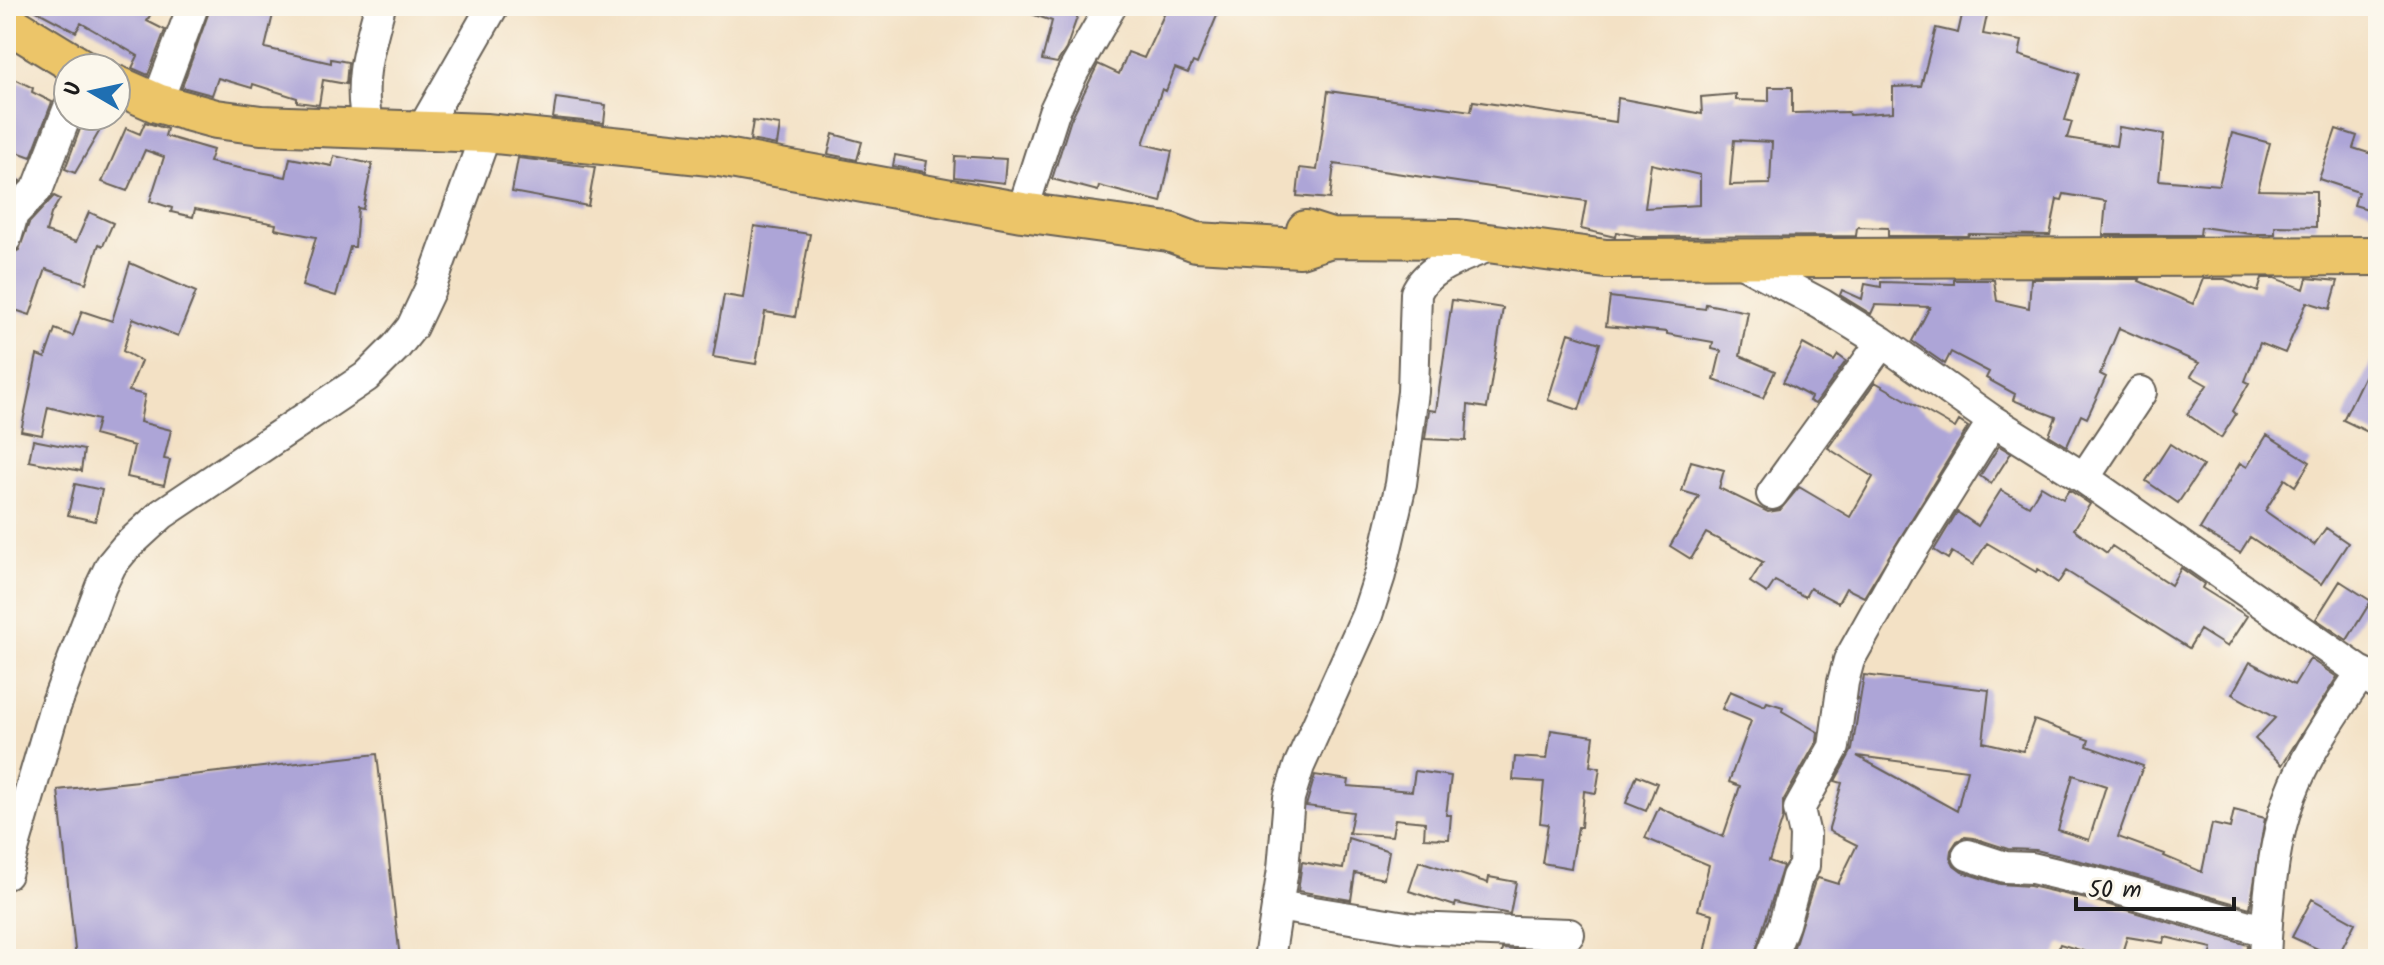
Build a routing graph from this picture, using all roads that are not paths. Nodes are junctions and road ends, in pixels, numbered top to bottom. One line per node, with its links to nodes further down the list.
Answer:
1 (193, 6): 8 (street)
2 (380, 6): 9 (street)
3 (493, 6): 10 (street)
4 (1111, 6): 13 (street)
5 (6, 22): 6 (main road)
6 (55, 52)
7 (132, 92): 8 (main road)
8 (157, 103): 9 (main road)
9 (369, 128): 10 (main road)
10 (422, 130): 12 (main road)
11 (60, 132): 14 (street)
12 (486, 133): 13 (main road); 25 (street)
13 (1022, 212): 15 (main road)
14 (6, 238)
15 (1495, 243): 17 (main road); 26 (street)
16 (2378, 256): 17 (main road)
17 (1736, 259): 18 (street)
18 (1882, 342): 20 (street); 22 (street)
19 (2141, 392): 21 (street)
20 (1993, 421): 21 (street); 29 (street)
21 (2084, 478): 23 (street)
22 (1772, 494)
23 (2370, 678): 28 (street)
24 (1968, 855): 28 (street)
25 (6, 874)
26 (1277, 906): 27 (street); 30 (street)
27 (1569, 934)
28 (2265, 945)
29 (1773, 958)
30 (1269, 959)

